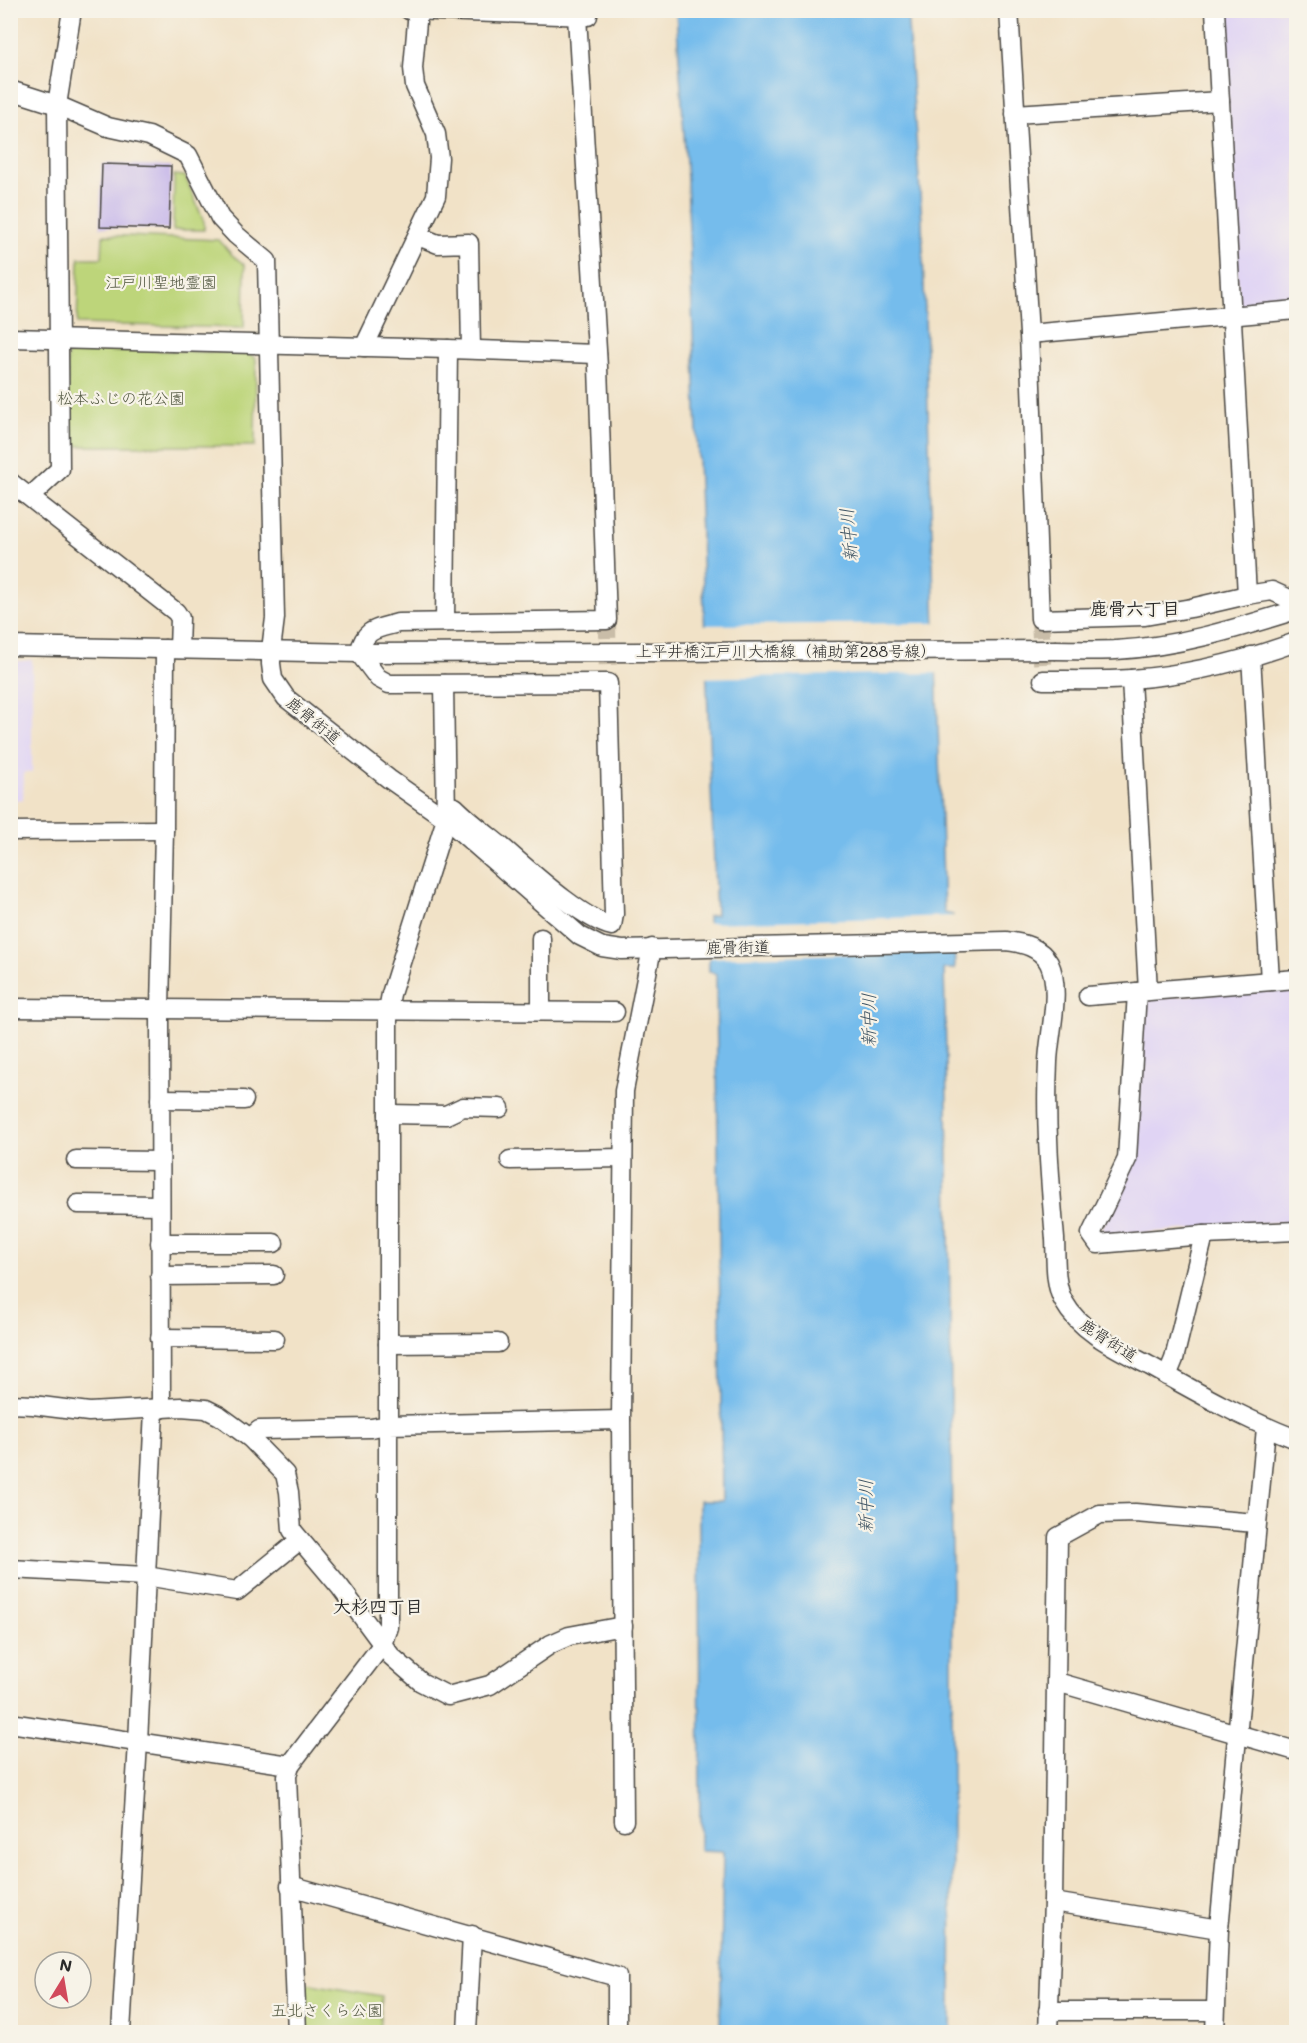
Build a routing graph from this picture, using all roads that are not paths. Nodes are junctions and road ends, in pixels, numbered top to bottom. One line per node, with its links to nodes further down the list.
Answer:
1 (72, 10): 8 (street)
2 (409, 10): 5 (street)
3 (1009, 10): 9 (street)
4 (1215, 10): 7 (street)
5 (418, 11): 10 (street); 20 (street)
6 (10, 90): 8 (street, 鹿骨街道)
7 (1220, 101): 9 (street); 12 (street)
8 (57, 105): 15 (street); 16 (street, 鹿骨街道)
9 (1015, 114): 13 (street)
10 (418, 236): 17 (street); 19 (street)
11 (1296, 310): 12 (street)
12 (1232, 316): 13 (street); 23 (street)
13 (1029, 334): 23 (street)
14 (10, 338): 15 (street)
15 (58, 339): 16 (street); 22 (street)
16 (270, 345): 17 (street); 30 (street, 鹿骨街道)
17 (364, 347): 18 (street)
18 (448, 349): 19 (street); 26 (street)
19 (471, 349): 20 (street)
20 (597, 354): 26 (street)
21 (10, 482): 22 (street)
22 (31, 496): 29 (street)
23 (1247, 595): 24 (street)
24 (1296, 602)
25 (1296, 610): 31 (street, 上平井橋江戸川大橋線（補助第288号線）, bridge)
26 (445, 622): 31 (street)
27 (1296, 642): 32 (street)
28 (10, 646): 29 (street)
29 (172, 649): 30 (street); 37 (street)
30 (271, 651): 31 (street, 上平井橋江戸川大橋線（補助第288号線）); 36 (street, 鹿骨街道)
31 (359, 653): 35 (street)
32 (1251, 656): 33 (street); 42 (street)
33 (1131, 679): 34 (street); 43 (street)
34 (1043, 680)
35 (444, 684): 36 (street); 36 (street)
36 (445, 812): 40 (street, 鹿骨街道); 47 (street)
37 (165, 830): 38 (street); 46 (street)
38 (10, 831)
39 (542, 938): 48 (street)
40 (661, 948): 54 (street); 70 (street, 鹿骨街道)
41 (1296, 979): 42 (street)
42 (1270, 981): 43 (street)
43 (1143, 992): 44 (street); 61 (street)
44 (1088, 996)
45 (10, 1008): 46 (street)
46 (160, 1008): 47 (street); 50 (street)
47 (388, 1010): 48 (street); 53 (street)
48 (541, 1011): 49 (street)
49 (615, 1012)
50 (160, 1099): 51 (street); 57 (street)
51 (244, 1100)
52 (500, 1108): 53 (street)
53 (388, 1114): 69 (street)
54 (623, 1158): 56 (street); 73 (street)
55 (76, 1160): 57 (street)
56 (510, 1160)
57 (160, 1161): 59 (street)
58 (78, 1204): 59 (street)
59 (160, 1205): 62 (street)
60 (1296, 1231): 61 (street)
61 (1204, 1235): 70 (street)
62 (160, 1243): 63 (street); 65 (street)
63 (274, 1243)
64 (274, 1275): 65 (street)
65 (160, 1276): 66 (street)
66 (160, 1338): 67 (street); 72 (street)
67 (275, 1339)
68 (498, 1343): 69 (street)
69 (388, 1344): 74 (street)
70 (1167, 1376): 75 (street, 鹿骨街道)
71 (10, 1404): 72 (street)
72 (157, 1409): 76 (street); 81 (street)
73 (621, 1420): 74 (street); 82 (street)
74 (388, 1425): 76 (street); 83 (street)
75 (1266, 1428): 77 (street, 鹿骨街道); 78 (street)
76 (250, 1438): 79 (street)
77 (1296, 1439)
78 (1256, 1523): 84 (street); 86 (street)
79 (300, 1540): 81 (street); 83 (street)
80 (10, 1569): 81 (street)
81 (146, 1576): 87 (street)
82 (623, 1626): 83 (street); 90 (street)
83 (382, 1645): 89 (street)
84 (1057, 1682): 86 (street); 92 (street)
85 (10, 1723): 87 (street)
86 (1237, 1734): 88 (street); 93 (street)
87 (138, 1743): 89 (street); 97 (street)
88 (1296, 1750)
89 (290, 1765): 91 (street)
90 (624, 1821)
91 (290, 1886): 94 (street); 98 (street)
92 (1053, 1902): 93 (street); 95 (street)
93 (1219, 1929): 96 (street)
94 (472, 1935): 99 (street); 100 (street)
95 (1048, 2010): 96 (street); 101 (street)
96 (1215, 2011): 102 (street)
97 (121, 2032)
98 (297, 2032)
99 (467, 2032)
100 (617, 2032)
101 (1048, 2032)
102 (1215, 2032)

